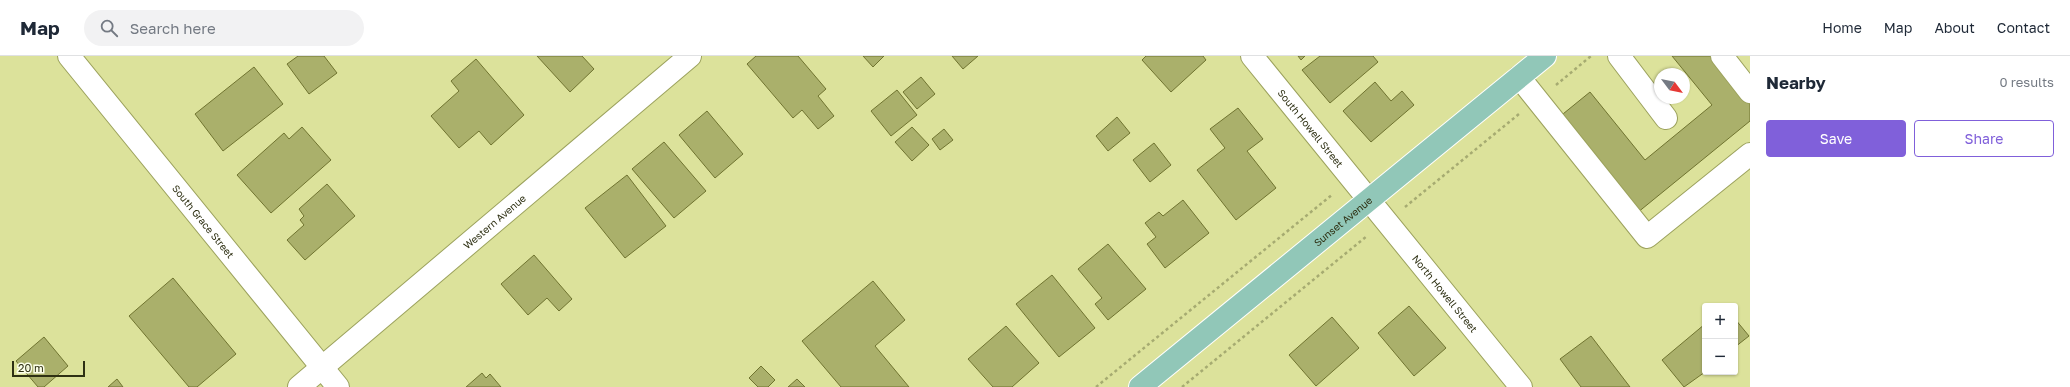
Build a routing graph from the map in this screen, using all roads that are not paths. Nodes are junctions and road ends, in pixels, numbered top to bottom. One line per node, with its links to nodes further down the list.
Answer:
1 (69, 56): 12 (street, South Grace Street)
2 (690, 56): 12 (street, Western Avenue)
3 (1252, 56): 11 (street, South Howell Street)
4 (1545, 56): 7 (main road, Sunset Avenue)
5 (1619, 56): 9 (street)
6 (1722, 56): 8 (street)
7 (1519, 77): 10 (street); 11 (main road, Sunset Avenue)
8 (1750, 92)
9 (1666, 118)
10 (1750, 154)
11 (1369, 200): 15 (main road, Sunset Avenue); 16 (street, North Howell Street)
12 (322, 368): 13 (street, Western Avenue); 14 (street, South Grace Street)
13 (299, 387)
14 (338, 387)
15 (1140, 387)
16 (1521, 387)

